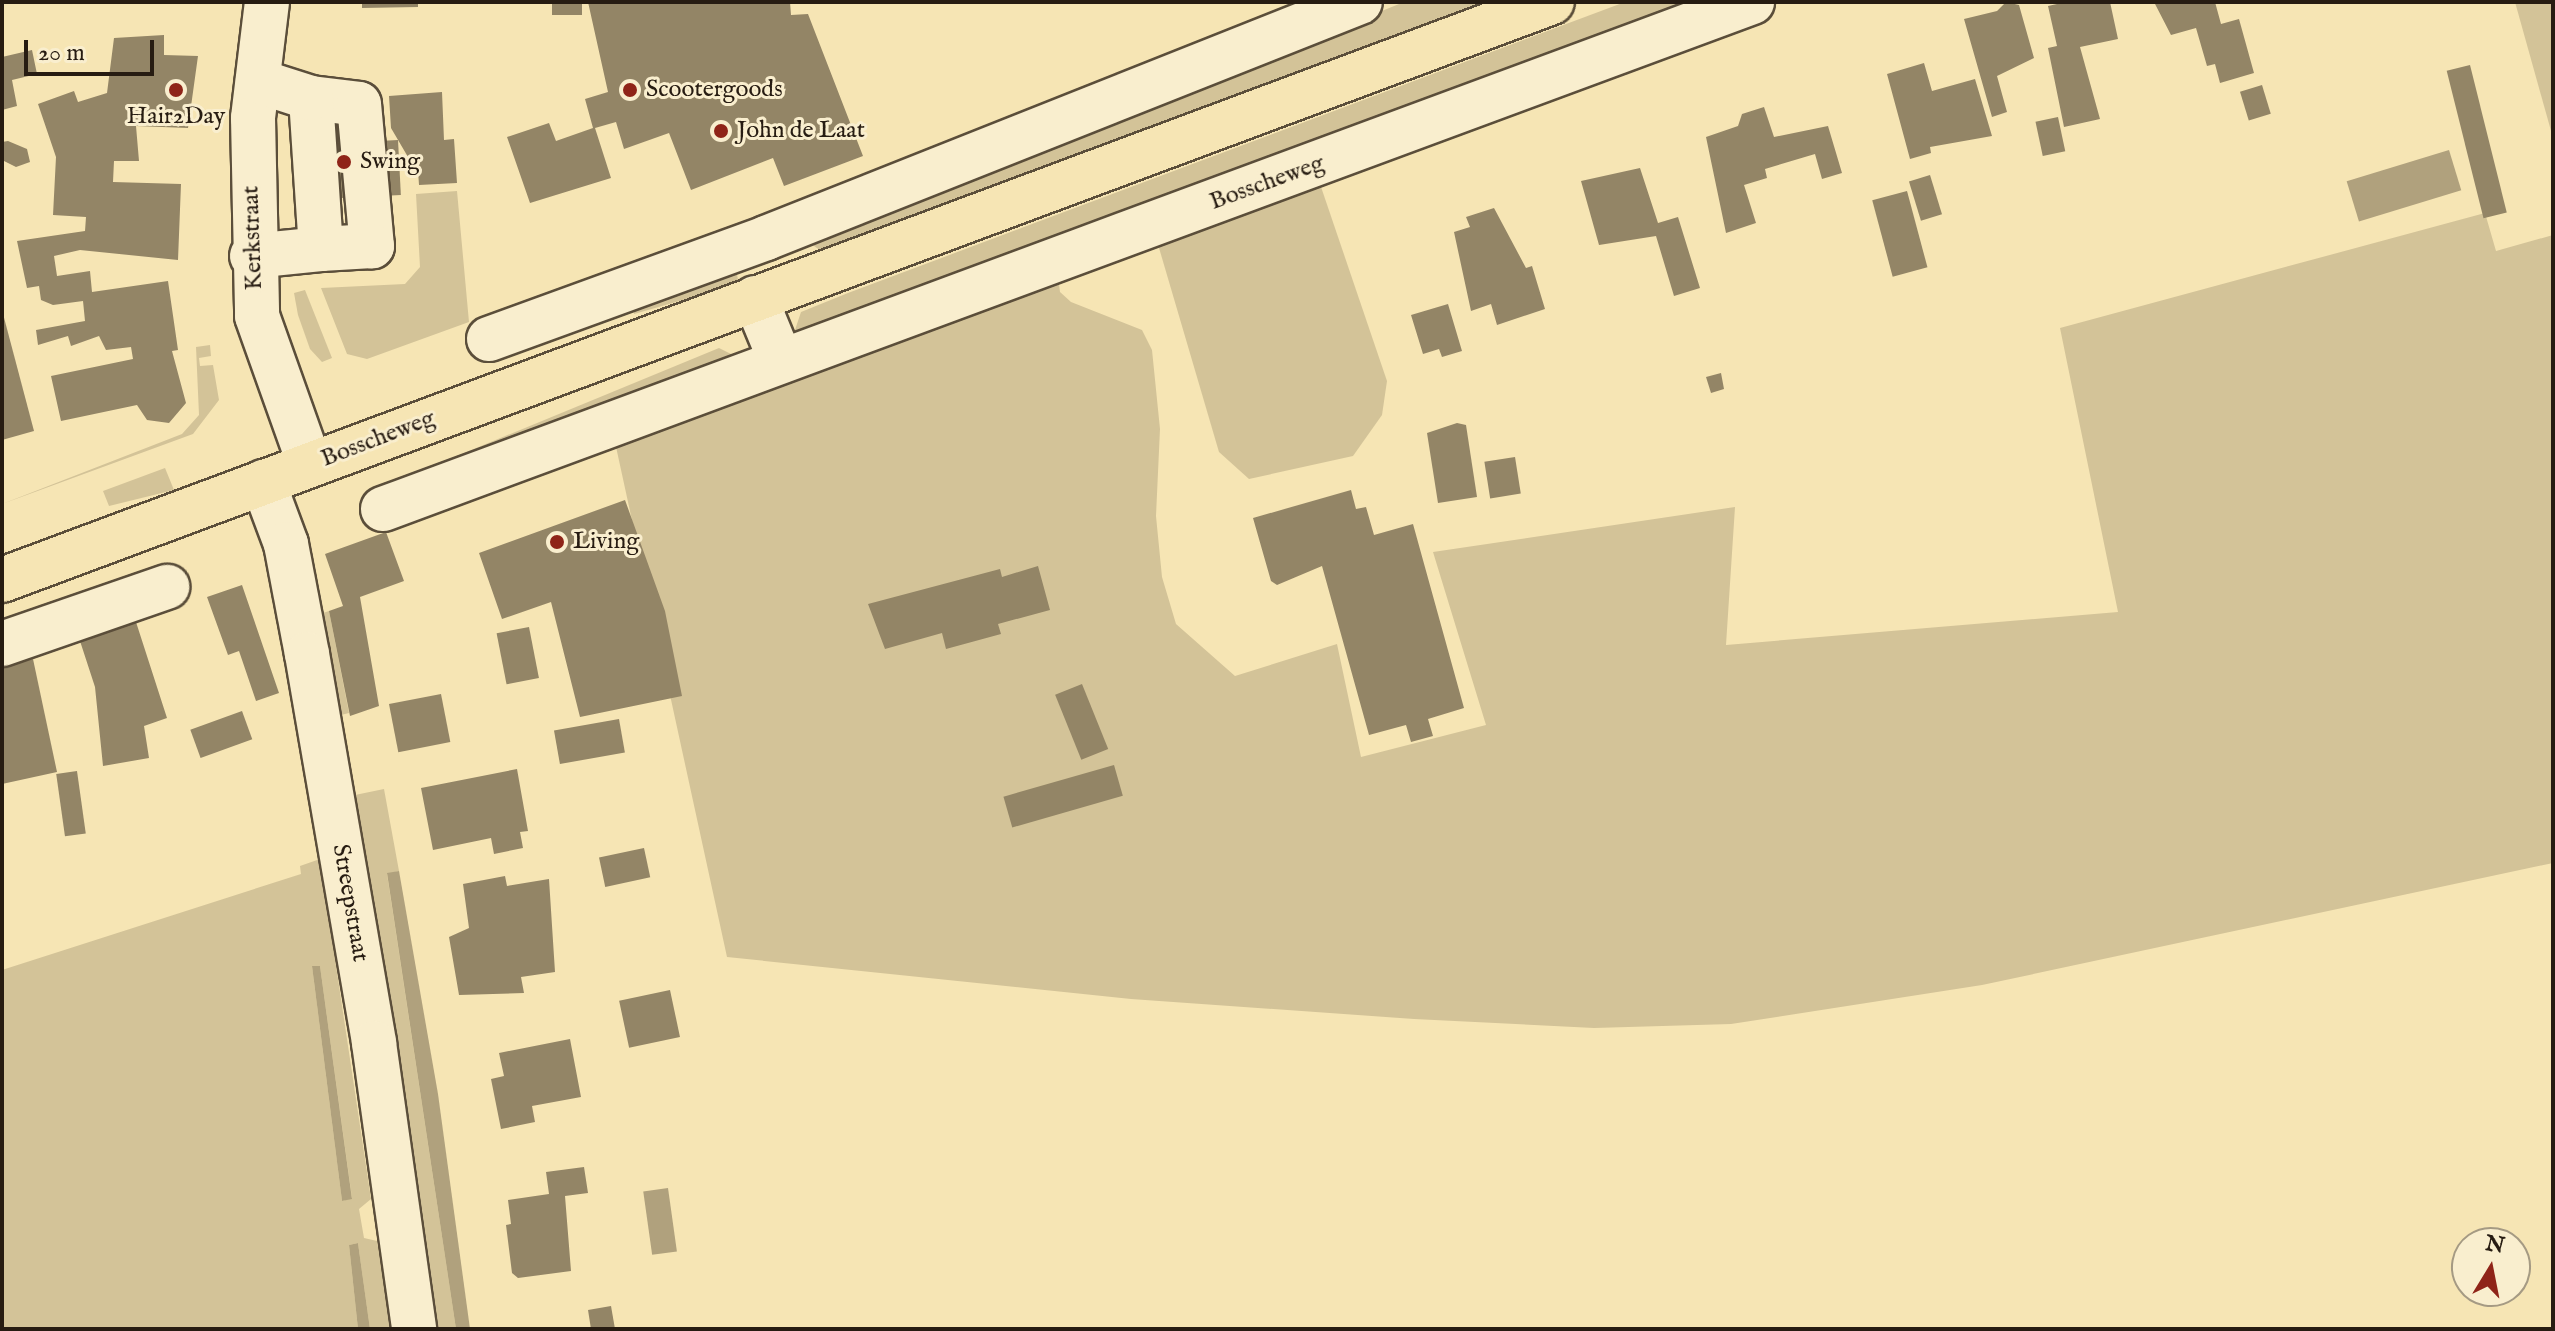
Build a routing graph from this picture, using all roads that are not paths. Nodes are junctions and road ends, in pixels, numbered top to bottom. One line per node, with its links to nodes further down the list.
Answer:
1 (267, 2): 5 (street, Kerkstraat)
2 (1360, 2): 6 (street)
3 (1552, 2): 8 (main road, Bosscheweg)
4 (1752, 2): 10 (street, Bosscheweg)
5 (258, 81): 7 (street, Kerkstraat); 7 (street)
6 (766, 238): 8 (street); 9 (street)
7 (252, 256): 11 (street, Kerkstraat)
8 (772, 292): 10 (street); 11 (main road, Bosscheweg)
9 (489, 339)
10 (781, 361): 13 (street, Bosscheweg)
11 (310, 465): 12 (main road, Bosscheweg)
12 (263, 482): 14 (main road, Bosscheweg); 17 (street, Streepstraat)
13 (383, 509)
14 (2, 580)
15 (167, 587): 16 (street)
16 (2, 644)
17 (414, 1329)

